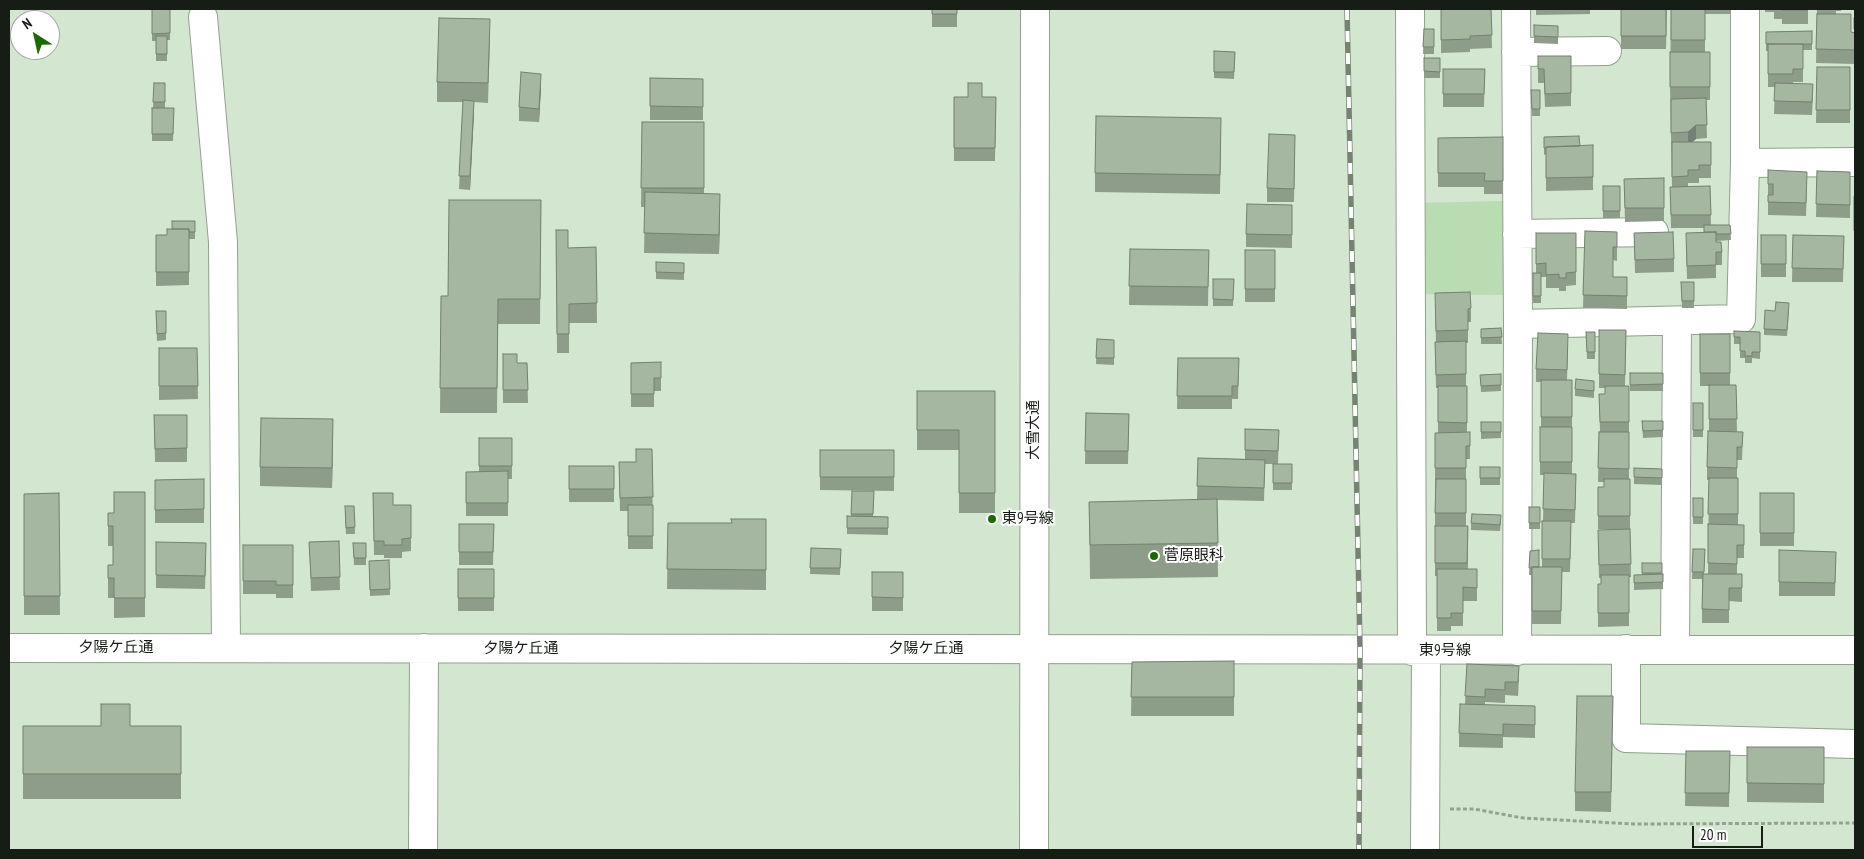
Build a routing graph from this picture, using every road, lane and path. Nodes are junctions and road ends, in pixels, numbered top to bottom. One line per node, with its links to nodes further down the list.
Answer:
1 (1035, 9): 17 (main road, 大雪大通)
2 (1410, 9): 22 (main road)
3 (1516, 9): 7 (main road)
4 (1745, 9): 9 (main road)
5 (203, 17): 15 (main road)
6 (1608, 51): 7 (main road)
7 (1516, 52): 11 (main road)
8 (1855, 162): 9 (main road)
9 (1745, 163): 12 (main road)
10 (1654, 232): 11 (main road)
11 (1517, 234): 13 (main road)
12 (1677, 322): 13 (main road); 19 (main road)
13 (1518, 324): 20 (main road)
14 (9, 648): 15 (main road, 夕陽ケ丘通)
15 (226, 648): 16 (main road, 夕陽ケ丘通)
16 (424, 648): 17 (main road, 夕陽ケ丘通); 27 (main road)
17 (1034, 649): 22 (main road, 東9号線); 28 (main road, 大雪大通)
18 (1626, 649): 19 (main road, 東9号線); 20 (main road, 東9号線); 23 (main road)
19 (1675, 649): 21 (main road, 東9号線)
20 (1517, 650): 22 (main road, 東9号線)
21 (1855, 650)
22 (1419, 651): 26 (main road)
23 (1855, 744)
24 (1447, 809): 25 (path)
25 (1855, 823)
26 (1425, 838)
27 (423, 839)
28 (1034, 850)

